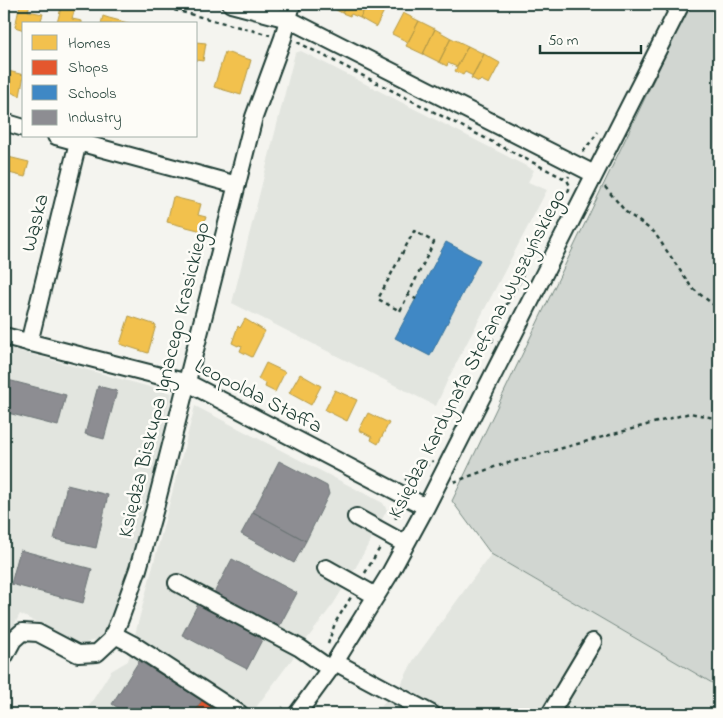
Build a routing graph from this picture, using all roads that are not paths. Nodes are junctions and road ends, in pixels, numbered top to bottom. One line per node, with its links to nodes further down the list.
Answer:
1 (231, 4): 3 (street)
2 (681, 4): 8 (street, Księdza Kardynała Stefana Wyszyńskiego)
3 (290, 12): 8 (street); 9 (street, Księdza Biskupa Ignacego Krasickiego)
4 (4, 122): 5 (street)
5 (22, 127)
6 (63, 138): 7 (street)
7 (78, 142): 9 (street); 11 (street, Wąska)
8 (594, 174): 13 (street, Księdza Kardynała Stefana Wyszyńskiego)
9 (237, 185): 12 (street, Księdza Biskupa Ignacego Krasickiego)
10 (4, 336): 11 (street, Leopolda Staffa)
11 (29, 343): 12 (street, Leopolda Staffa)
12 (188, 383): 13 (street, Leopolda Staffa); 19 (street, Księdza Biskupa Ignacego Krasickiego)
13 (426, 507): 15 (street, Księdza Kardynała Stefana Wyszyńskiego)
14 (356, 517): 15 (street)
15 (405, 544): 18 (street, Księdza Kardynała Stefana Wyszyńskiego)
16 (326, 568): 18 (street)
17 (177, 583): 22 (street)
18 (376, 596): 22 (street, Księdza Kardynała Stefana Wyszyńskiego)
19 (113, 634): 21 (street, Księdza Biskupa Ignacego Krasickiego); 23 (street)
20 (593, 642): 26 (street)
21 (4, 657)
22 (333, 665): 24 (street, Księdza Kardynała Stefana Wyszyńskiego); 25 (street)
23 (240, 714)
24 (296, 714)
25 (432, 714)
26 (550, 714)

